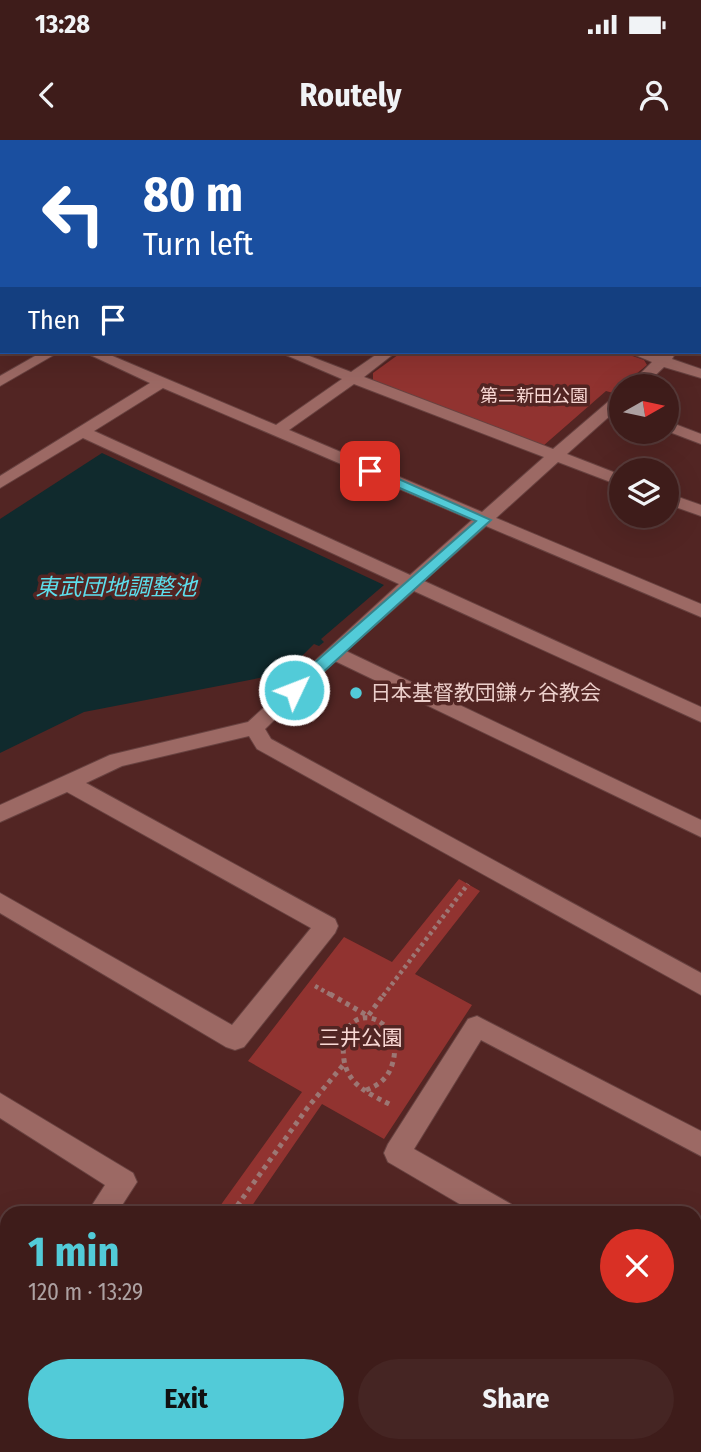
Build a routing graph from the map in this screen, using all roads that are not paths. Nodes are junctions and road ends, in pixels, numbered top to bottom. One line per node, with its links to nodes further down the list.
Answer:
1 (49, 354): 9 (street)
2 (96, 354): 10 (street)
3 (291, 354): 8 (street)
4 (386, 354): 8 (street)
5 (667, 356): 6 (street); 7 (street)
6 (648, 374)
7 (701, 374)
8 (353, 377): 12 (street); 16 (street)
9 (0, 382)
10 (162, 382): 12 (street); 14 (street)
11 (609, 413): 16 (street)
12 (278, 431): 21 (street)
13 (679, 431): 15 (street)
14 (83, 432): 18 (street); 22 (street)
15 (701, 439)
16 (556, 456): 17 (street); 21 (street)
17 (609, 476)
18 (0, 483)
19 (679, 503): 20 (street)
20 (701, 512)
21 (485, 520): 22 (street); 23 (street)
22 (413, 584): 24 (street); 25 (street)
23 (701, 611)
24 (334, 652): 26 (street); 29 (street)
25 (701, 715)
26 (254, 728): 27 (street); 31 (street)
27 (68, 783): 28 (street); 30 (street)
28 (0, 814)
29 (701, 829)
30 (0, 902)
31 (701, 985)
32 (0, 1104): 34 (street)
33 (701, 1144): 35 (street)
34 (105, 1206)
35 (489, 1206)

